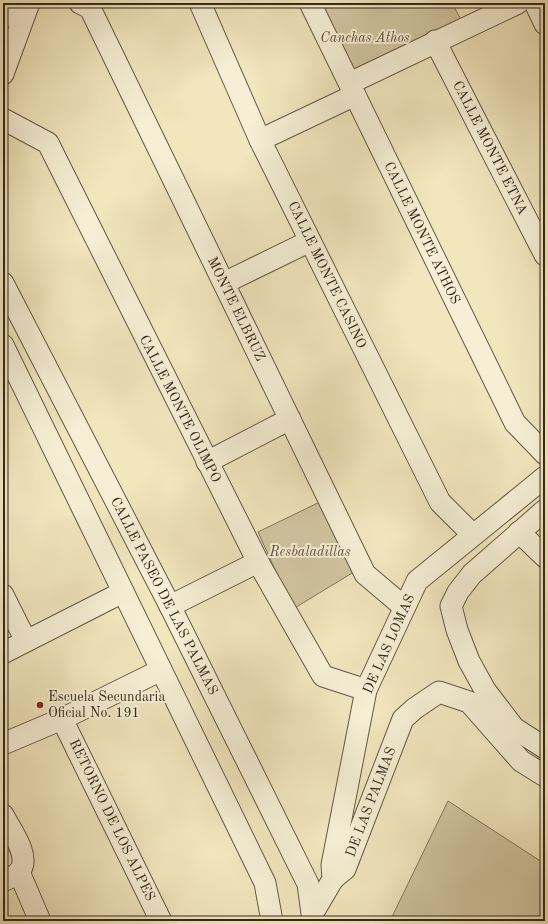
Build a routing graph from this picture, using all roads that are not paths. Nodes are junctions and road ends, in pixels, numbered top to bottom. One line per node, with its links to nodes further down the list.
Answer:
1 (9, 3): 8 (street)
2 (29, 3): 11 (street)
3 (80, 3): 18 (street, MONTE ELBRUZ)
4 (200, 3): 14 (street, CALLE MONTE CASINO)
5 (310, 3): 12 (street, CALLE MONTE ATHOS)
6 (518, 3): 10 (street)
7 (534, 3): 9 (street)
8 (3, 18)
9 (545, 24)
10 (435, 41): 12 (street); 16 (street, CALLE MONTE ETNA)
11 (3, 74)
12 (352, 89): 14 (street); 21 (street, CALLE MONTE ATHOS)
13 (3, 119): 22 (street, CALLE MONTE OLIMPO)
14 (260, 140): 15 (street, CALLE MONTE CASINO)
15 (310, 241): 18 (street); 26 (street, CALLE MONTE CASINO)
16 (545, 255)
17 (3, 283): 31 (street, CALLE PASEO DE LAS PALMAS)
18 (224, 283): 20 (street, MONTE ELBRUZ)
19 (3, 345): 29 (street)
20 (290, 419): 22 (street); 32 (street, MONTE ELBRUZ)
21 (545, 454)
22 (207, 462): 28 (street, CALLE MONTE OLIMPO)
23 (545, 477): 26 (street, DE LAS LOMAS)
24 (545, 510): 25 (street)
25 (519, 532): 27 (street); 39 (street)
26 (473, 535): 32 (street, DE LAS LOMAS)
27 (545, 557)
28 (258, 562): 31 (street); 36 (street, CALLE MONTE OLIMPO)
29 (123, 592): 33 (street); 35 (street)
30 (3, 595): 33 (street)
31 (170, 606): 44 (street, CALLE PASEO DE LAS PALMAS)
32 (404, 607): 36 (street, DE LAS LOMAS)
33 (26, 641): 34 (street)
34 (3, 653)
35 (161, 670): 37 (street); 47 (street)
36 (366, 690): 43 (street, DE LAS LOMAS)
37 (62, 719): 38 (street); 46 (street, RETORNO DE LOS ALPES)
38 (3, 744)
39 (545, 748)
40 (545, 776): 43 (street, DE LAS PALMAS)
41 (3, 815): 42 (street)
42 (11, 876): 45 (street)
43 (333, 879): 44 (street)
44 (313, 917)
45 (40, 921)
46 (162, 921)
47 (272, 921)

